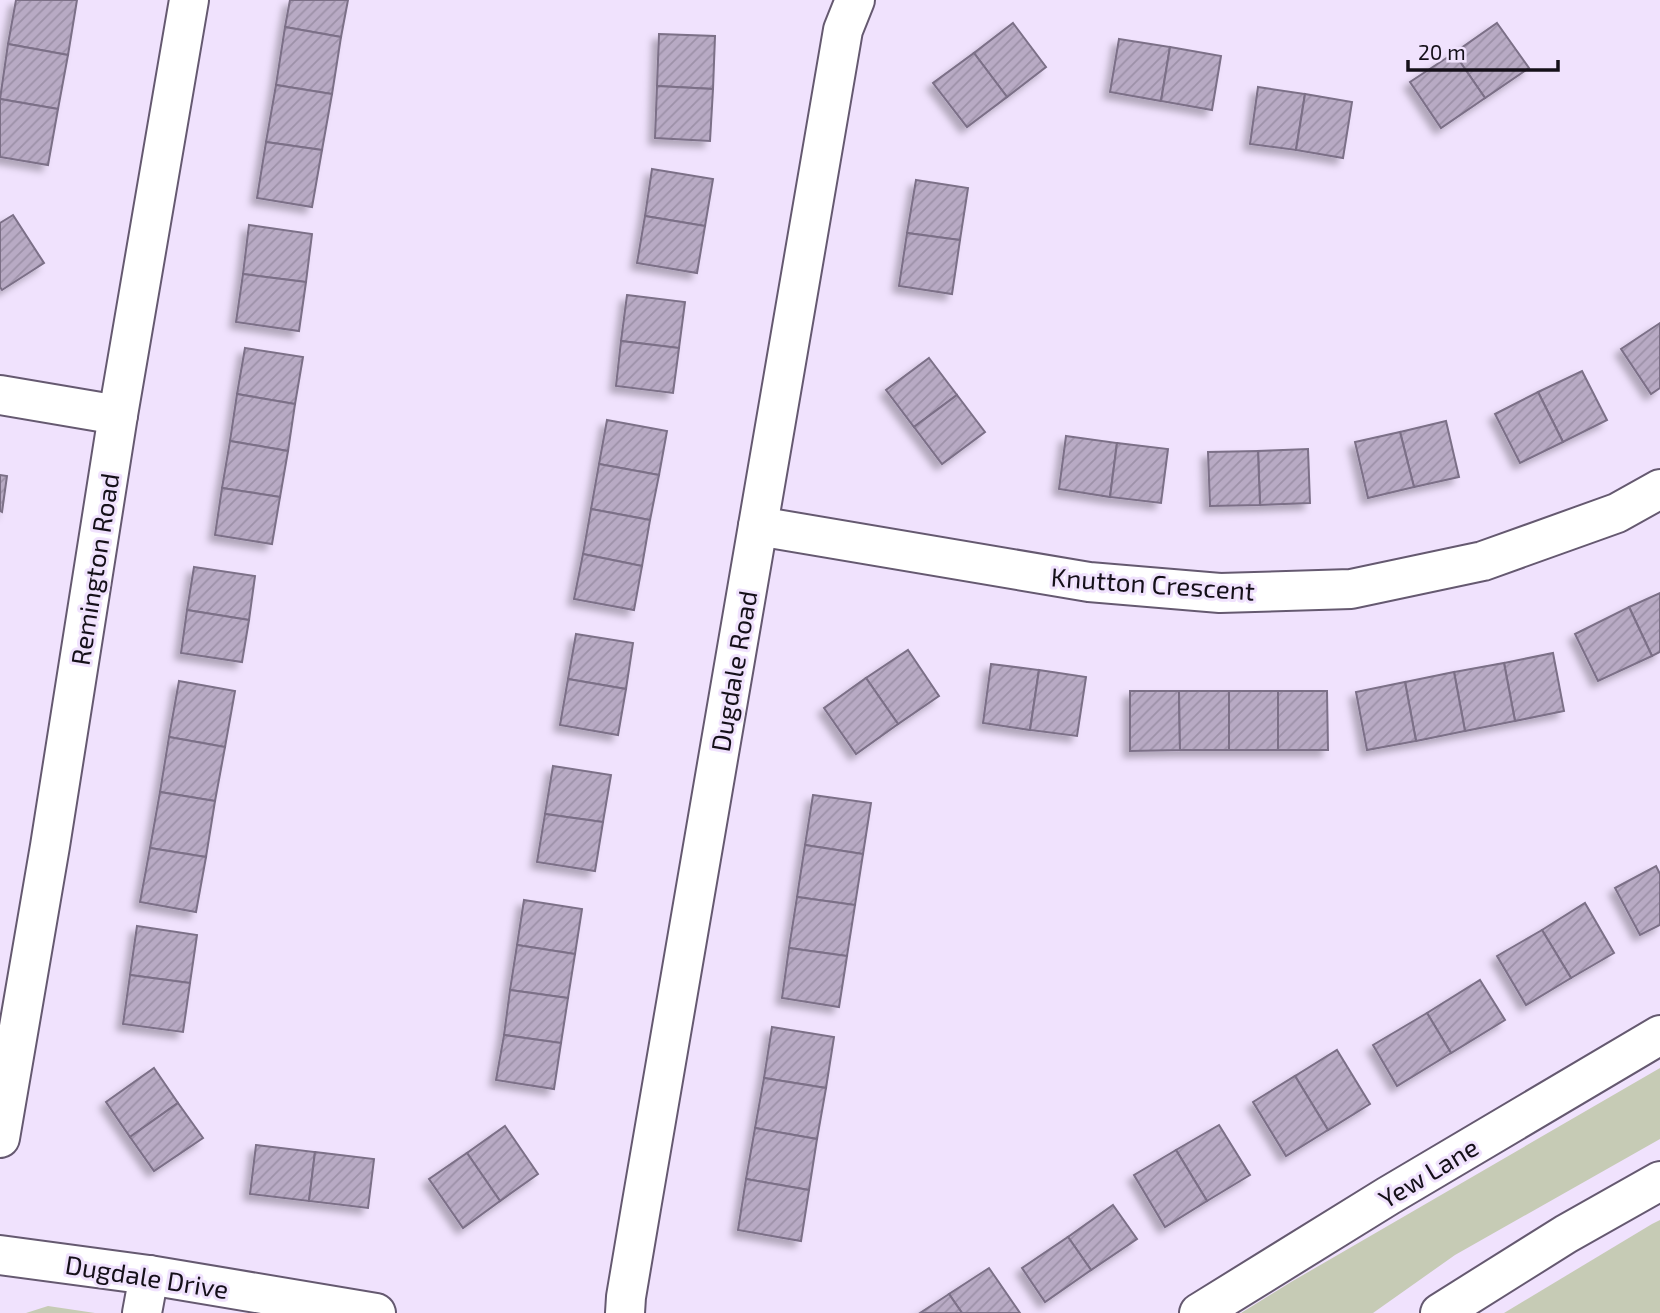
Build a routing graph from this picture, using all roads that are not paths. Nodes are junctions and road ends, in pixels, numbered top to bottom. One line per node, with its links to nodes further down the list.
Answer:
1 (189, 0): 4 (street, Remington Road)
2 (841, 10): 6 (street, Dugdale Road)
3 (0, 395): 4 (street)
4 (118, 415): 8 (street, Remington Road)
5 (1660, 489): 6 (street, Knutton Crescent)
6 (758, 526): 14 (street, Dugdale Road)
7 (1660, 1035): 15 (street, Yew Lane)
8 (0, 1138)
9 (1660, 1181): 16 (street)
10 (0, 1255): 11 (street, Dugdale Drive)
11 (149, 1275): 12 (street); 13 (street, Dugdale Drive)
12 (142, 1313)
13 (376, 1313)
14 (625, 1313)
15 (1199, 1313)
16 (1440, 1313)

